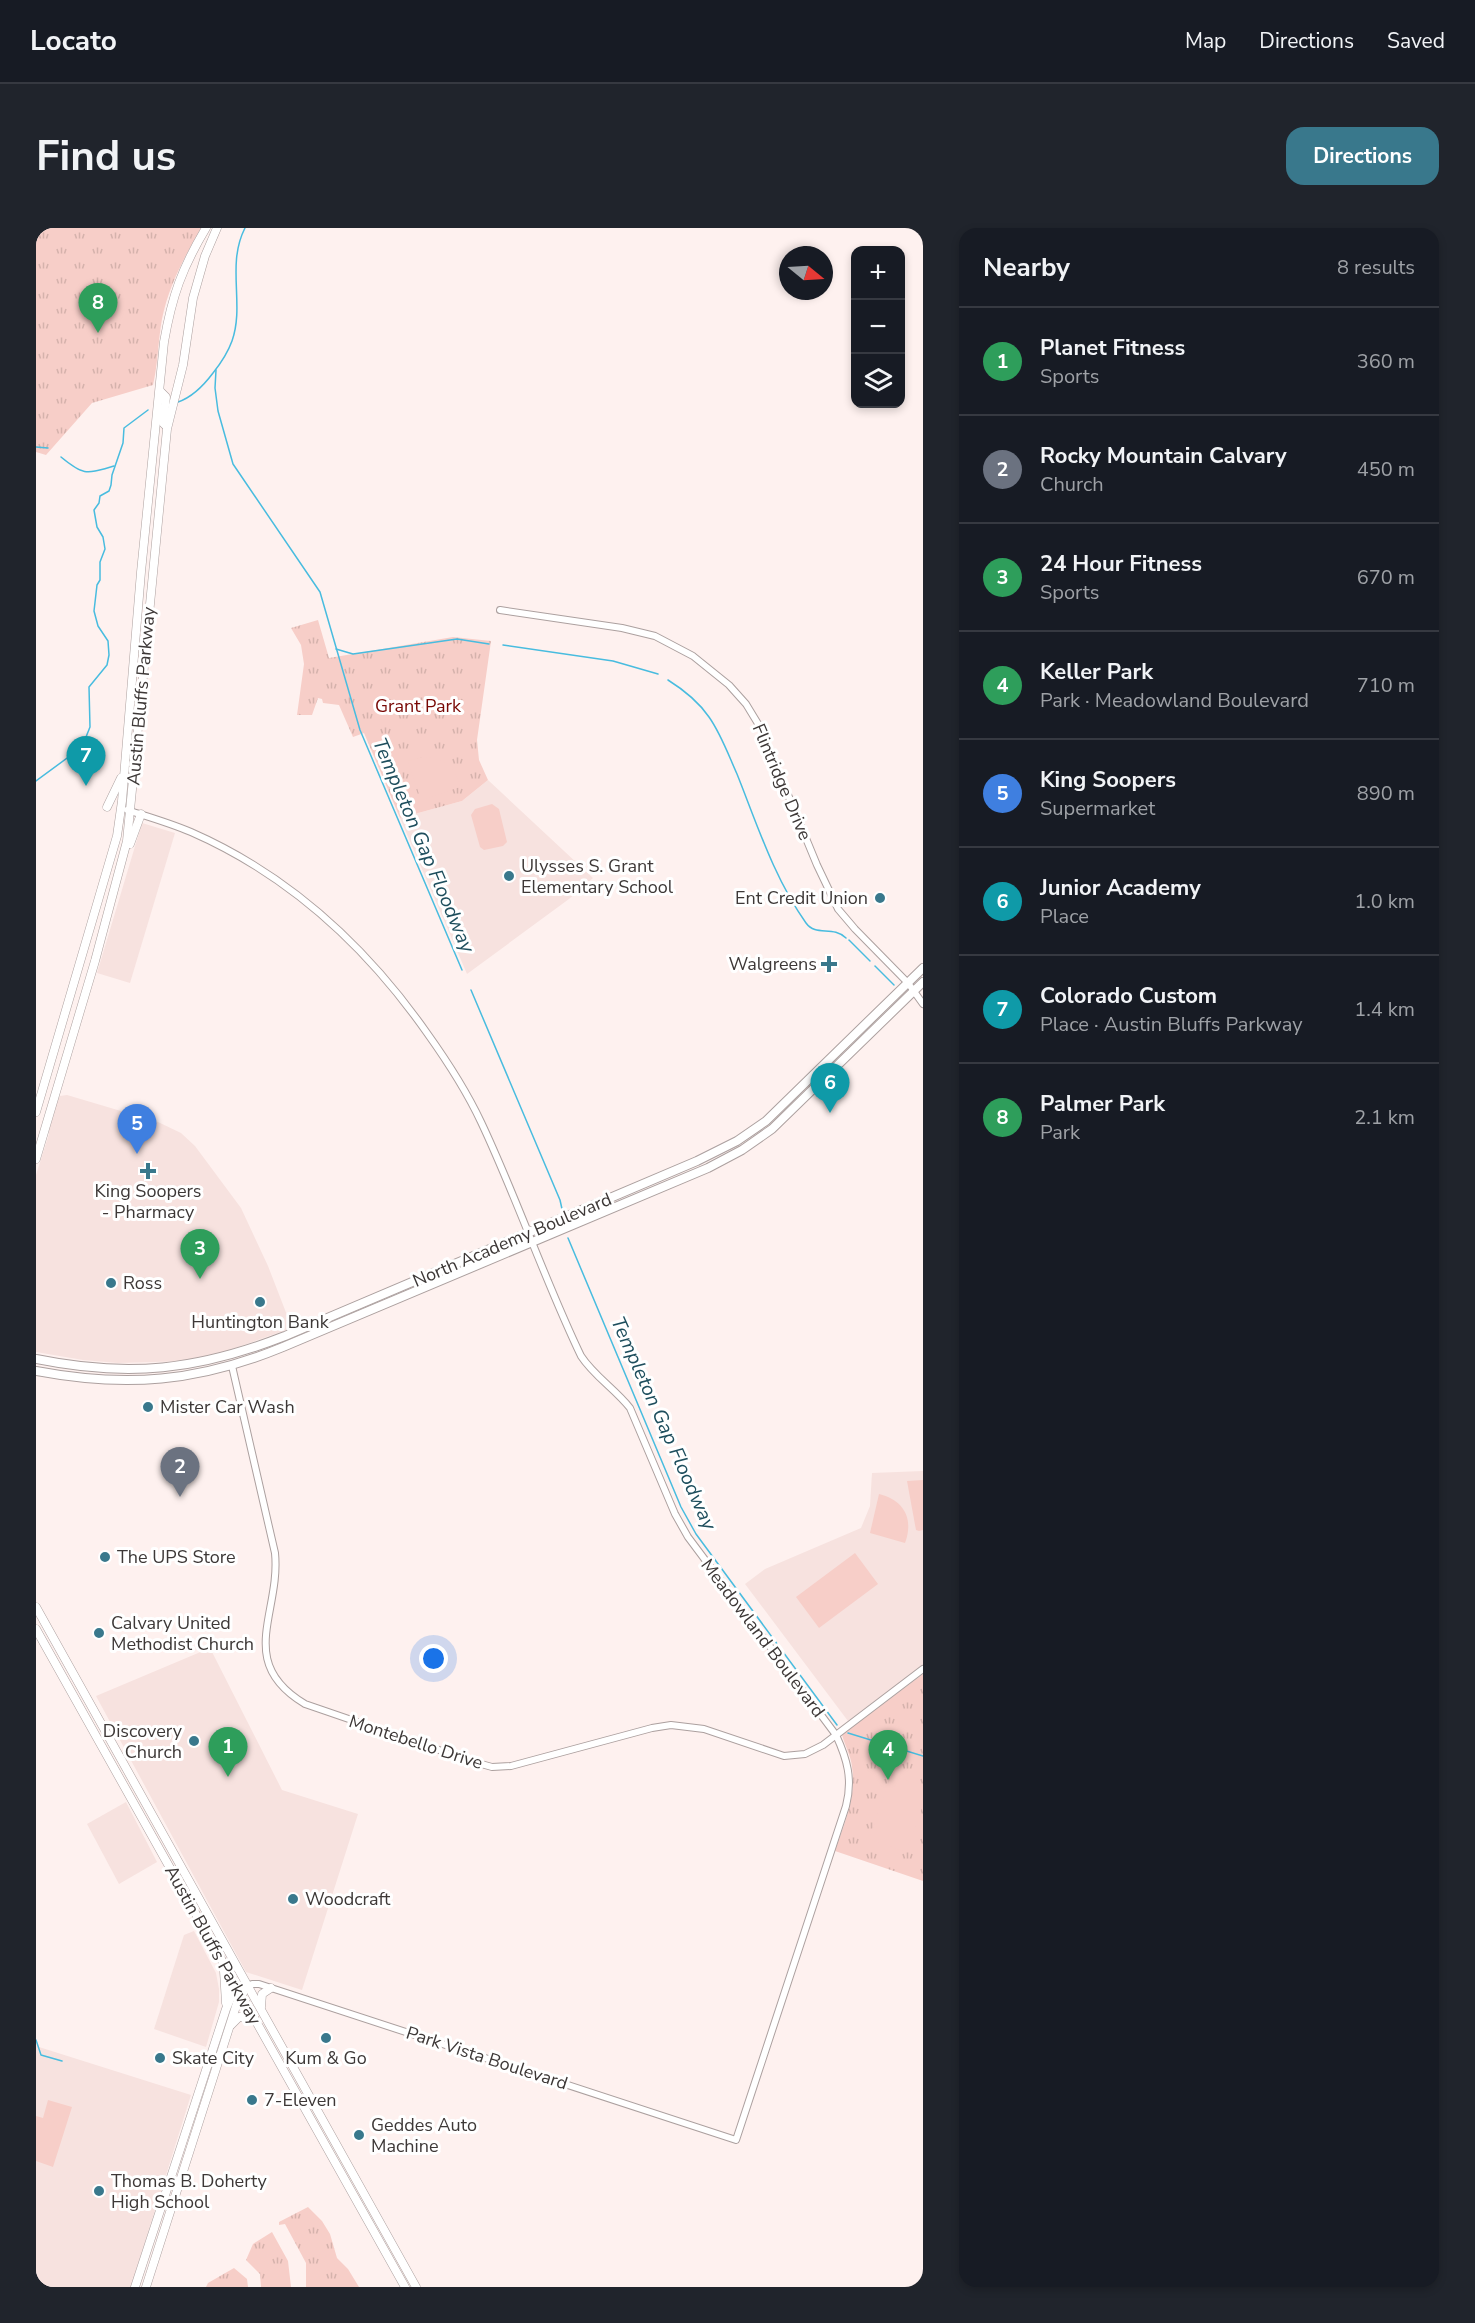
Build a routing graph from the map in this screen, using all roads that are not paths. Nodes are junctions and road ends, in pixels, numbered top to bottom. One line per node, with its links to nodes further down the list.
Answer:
1 (206, 228): 3 (main road, Austin Bluffs Parkway)
2 (217, 228): 4 (main road, Austin Bluffs Parkway)
3 (160, 391): 4 (main road); 6 (main road, Austin Bluffs Parkway)
4 (167, 429): 9 (main road, Austin Bluffs Parkway)
5 (500, 610): 14 (street, Flintridge Drive)
6 (125, 765): 7 (main road); 8 (main road, Austin Bluffs Parkway)
7 (107, 807)
8 (121, 808): 9 (street, Meadowland Boulevard); 16 (main road, Austin Bluffs Parkway)
9 (131, 811): 10 (street, Meadowland Boulevard); 11 (main road, Austin Bluffs Parkway)
10 (141, 814): 11 (main road); 18 (street, Meadowland Boulevard)
11 (126, 850): 17 (main road, Austin Bluffs Parkway)
12 (923, 968): 14 (highway, North Academy Boulevard)
13 (923, 982): 14 (highway, North Academy Boulevard)
14 (915, 989): 15 (street, Flintridge Drive); 18 (highway, North Academy Boulevard); 19 (highway, North Academy Boulevard)
15 (923, 1004)
16 (36, 1112)
17 (36, 1159)
18 (529, 1233): 19 (street, Meadowland Boulevard); 20 (highway, North Academy Boulevard)
19 (533, 1242): 23 (highway, North Academy Boulevard); 31 (street, Meadowland Boulevard)
20 (312, 1324): 21 (highway, North Academy Boulevard); 23 (highway)
21 (226, 1357): 22 (highway, North Academy Boulevard); 25 (highway)
22 (36, 1359)
23 (232, 1366): 25 (highway, North Academy Boulevard); 31 (street, Montebello Drive)
24 (36, 1371): 25 (highway, North Academy Boulevard)
25 (188, 1376)
26 (36, 1607): 30 (main road, Austin Bluffs Parkway)
27 (36, 1629): 29 (main road, Austin Bluffs Parkway)
28 (923, 1669): 31 (street, Montebello Drive)
29 (92, 1727): 30 (main road); 32 (main road, Austin Bluffs Parkway)
30 (106, 1732): 33 (main road, Austin Bluffs Parkway)
31 (836, 1736): 42 (street, Meadowland Boulevard)
32 (224, 1966): 35 (main road, Austin Bluffs Parkway); 36 (main road)
33 (247, 1987): 34 (street, Park Vista Boulevard); 35 (main road, Park Vista Boulevard); 37 (main road, Austin Bluffs Parkway)
34 (271, 1988): 37 (main road); 42 (street, Park Vista Boulevard)
35 (239, 1994): 36 (main road); 38 (main road, Austin Bluffs Parkway); 39 (main road)
36 (226, 2009): 45 (main road)
37 (261, 2012): 41 (main road, Austin Bluffs Parkway)
38 (256, 2022): 39 (main road); 40 (main road, Austin Bluffs Parkway)
39 (229, 2029): 47 (main road)
40 (300, 2103): 41 (main road); 43 (main road, Austin Bluffs Parkway)
41 (329, 2132): 44 (main road, Austin Bluffs Parkway)
42 (736, 2140)
43 (351, 2193): 44 (main road); 50 (main road, Austin Bluffs Parkway)
44 (366, 2199): 51 (main road, Austin Bluffs Parkway)
45 (145, 2257): 46 (main road); 47 (main road)
46 (140, 2272): 48 (main road); 49 (main road)
47 (149, 2277): 49 (main road)
48 (135, 2287)
49 (144, 2287)
50 (405, 2287)
51 (416, 2287)

